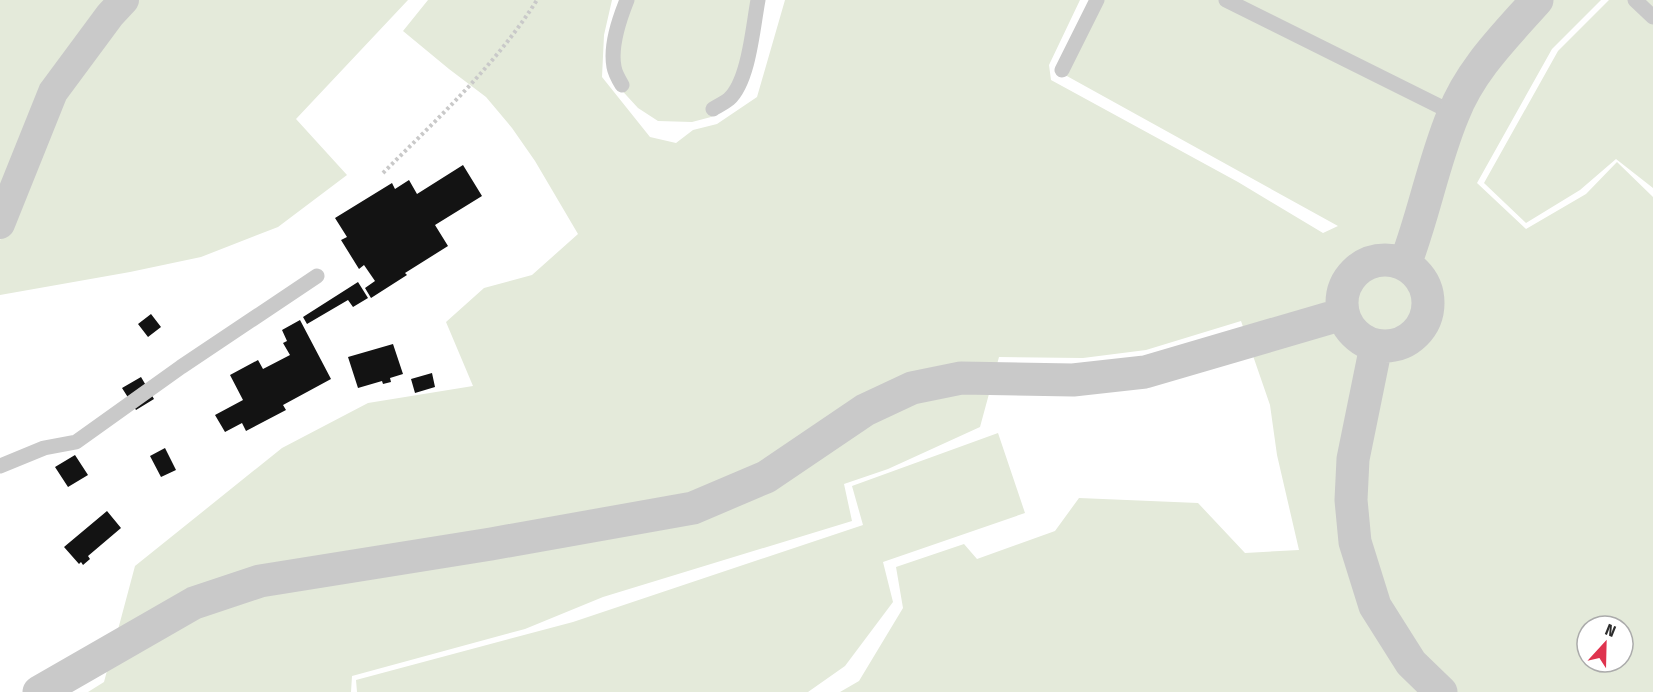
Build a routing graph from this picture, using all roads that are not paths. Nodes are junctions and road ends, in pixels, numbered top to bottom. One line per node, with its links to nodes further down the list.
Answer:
1 (123, 0): 13 (street)
2 (627, 0): 10 (lane)
3 (758, 0): 11 (lane)
4 (1097, 0): 9 (lane)
5 (1226, 0): 12 (lane)
6 (1537, 0): 12 (street)
7 (1635, 0): 8 (lane)
8 (1653, 17)
9 (1062, 70)
10 (622, 85)
11 (713, 109)
12 (1453, 113): 14 (street)
13 (0, 224)
14 (1405, 264): 16 (street); 17 (street)
15 (317, 276): 18 (lane)
16 (1343, 314): 17 (street); 19 (street)
17 (1376, 346): 20 (street)
18 (0, 466)
19 (39, 692)
20 (1441, 692)

